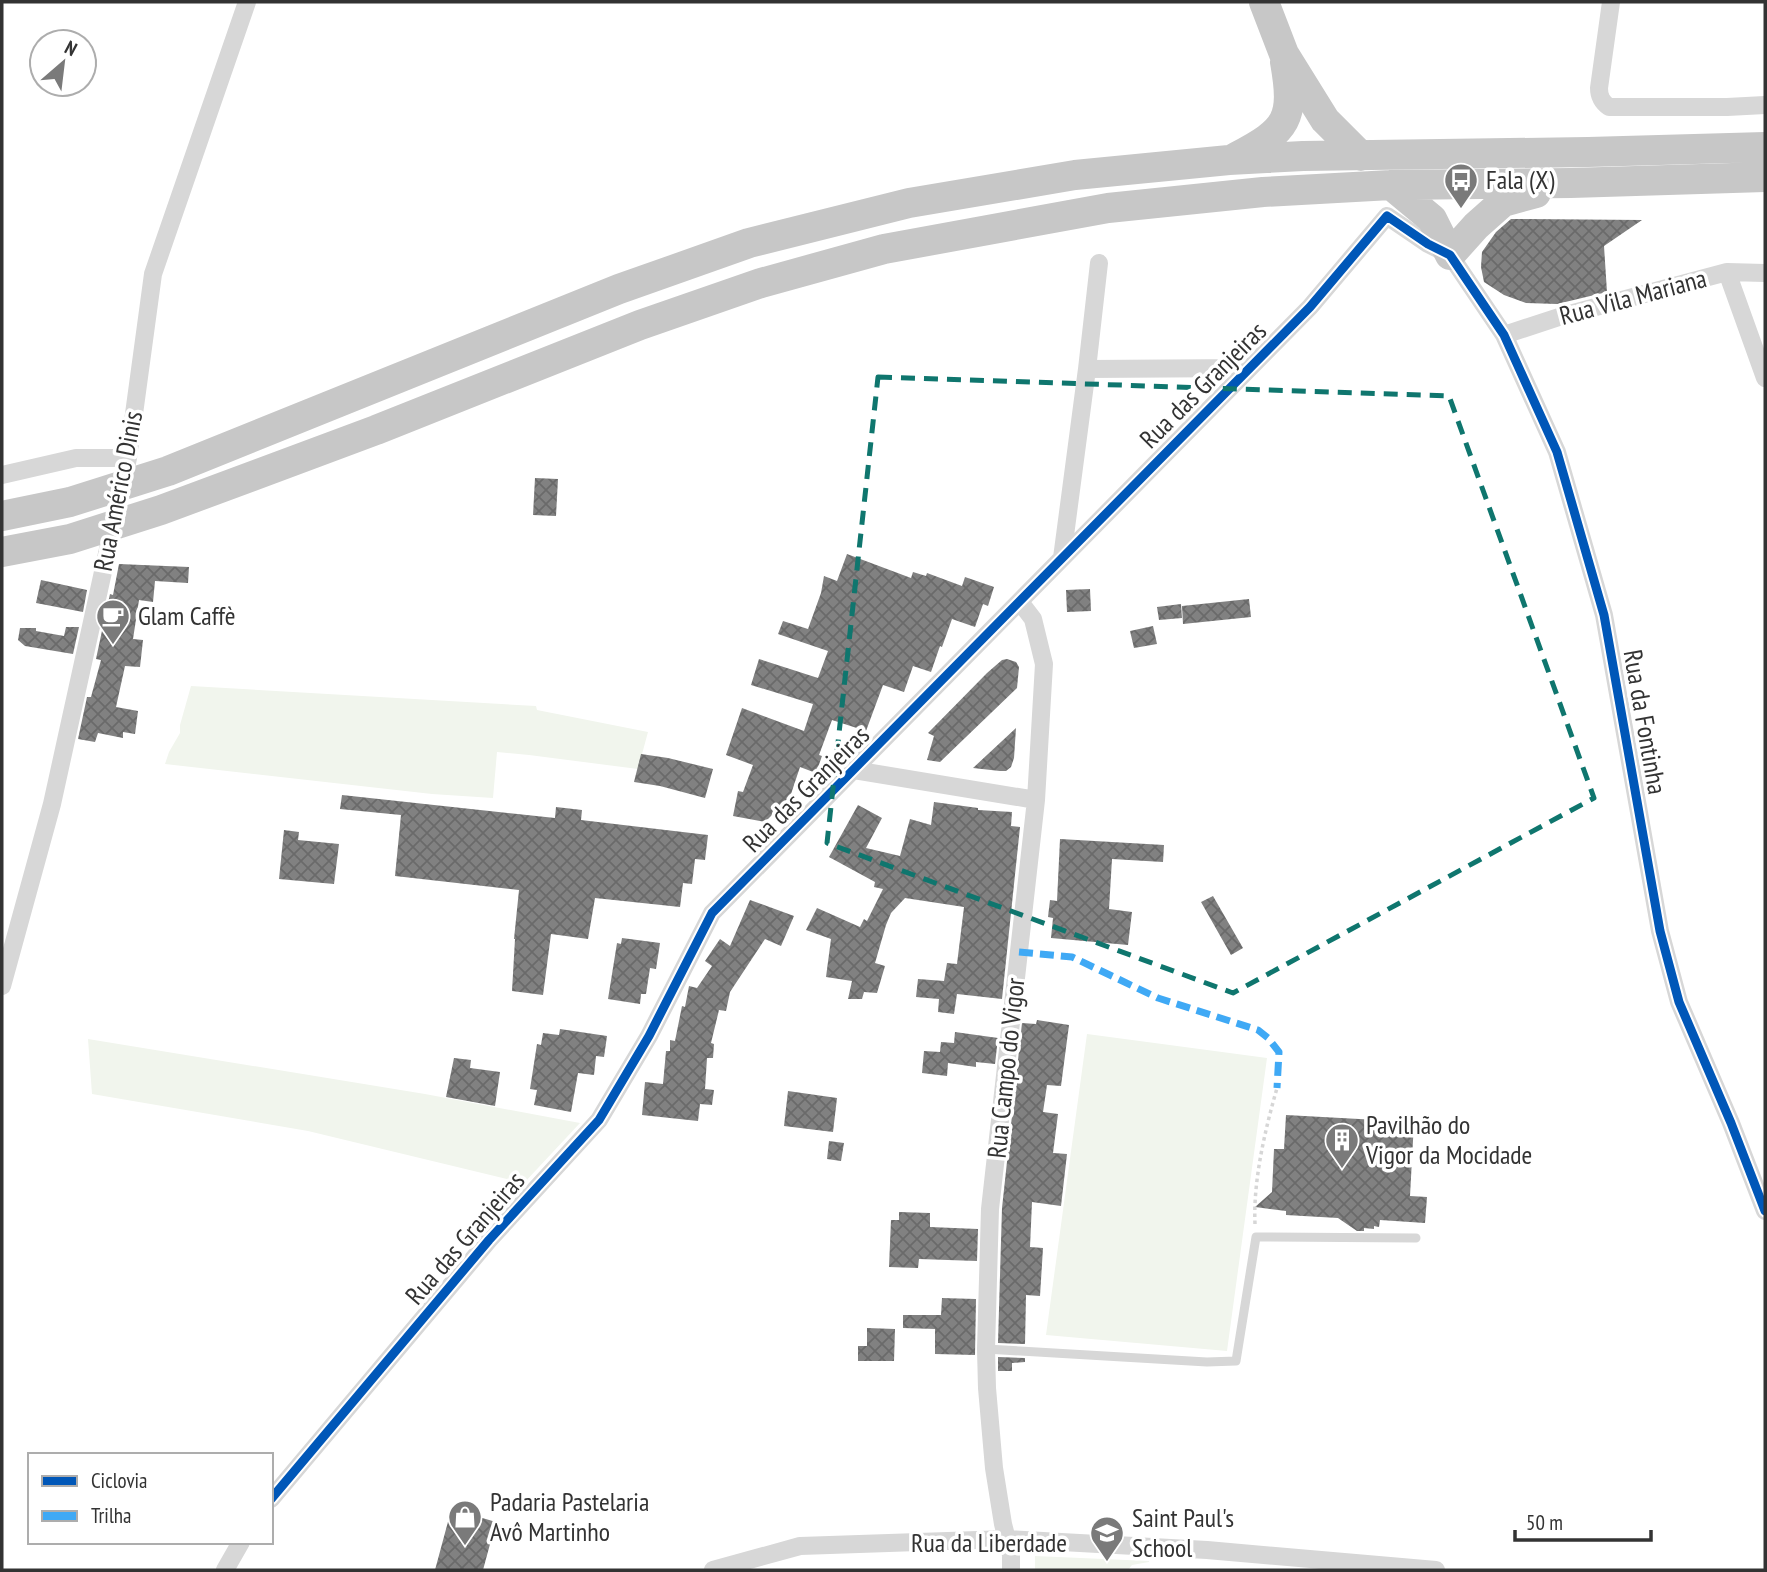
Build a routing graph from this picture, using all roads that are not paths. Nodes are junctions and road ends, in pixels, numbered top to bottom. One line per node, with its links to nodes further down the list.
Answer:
1 (247, 2): 20 (street, Rua Américo Dinis)
2 (1264, 2): 4 (highway)
3 (1611, 2): 5 (street)
4 (1284, 54): 7 (highway); 8 (highway)
5 (1765, 105)
6 (1765, 146): 7 (highway)
7 (1361, 156): 8 (highway)
8 (1229, 160): 22 (highway)
9 (1765, 177): 10 (highway)
10 (1570, 183): 11 (highway); 12 (highway)
11 (1391, 185): 12 (highway); 23 (highway)
12 (1450, 255): 16 (street, Rua da Fontinha); 17 (street, Rua das Granjeiras)
13 (1099, 263): 18 (street)
14 (1727, 272): 15 (street, Rua Vila Mariana); 16 (street, Rua Vila Mariana); 19 (street)
15 (1765, 273)
16 (1504, 335): 29 (street, Rua da Fontinha)
17 (1249, 368): 18 (street); 24 (street, Rua das Granjeiras)
18 (1087, 369): 24 (street)
19 (1765, 378)
20 (128, 458): 21 (street); 28 (street, Rua Américo Dinis)
21 (2, 474)
22 (2, 516)
23 (2, 552)
24 (1062, 558): 25 (street, Rua das Granjeiras)
25 (1020, 602): 26 (street, Rua das Granjeiras); 27 (street, Rua Campo do Vigor)
26 (854, 770): 27 (street); 32 (street, Rua das Granjeiras)
27 (1036, 800): 31 (street, Rua Campo do Vigor)
28 (2, 986)
29 (1765, 1211)
30 (1416, 1238): 31 (lane)
31 (986, 1349): 33 (street, Rua Campo do Vigor)
32 (273, 1497)
33 (1007, 1539): 36 (street, Rua da Liberdade); 37 (street, Rua Campo do Vigor); 38 (street, Rua da Liberdade)
34 (240, 1544): 35 (street)
35 (225, 1570)
36 (713, 1570)
37 (1011, 1570)
38 (1436, 1570)

